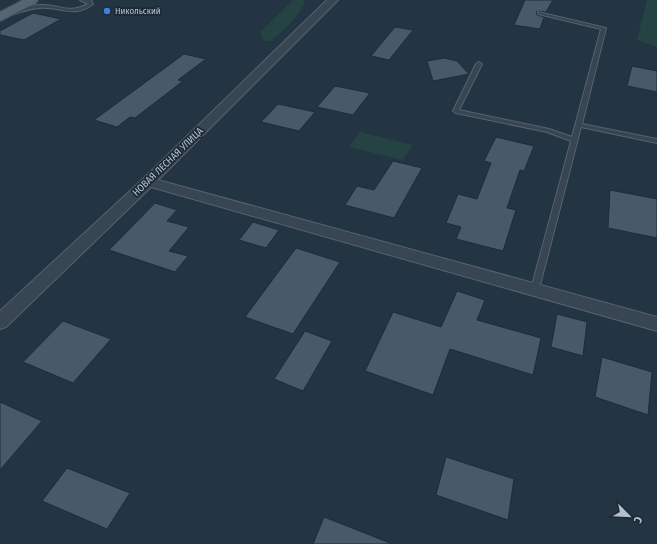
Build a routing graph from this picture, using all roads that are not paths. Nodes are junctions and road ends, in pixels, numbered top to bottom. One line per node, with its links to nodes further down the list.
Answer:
1 (17, 0): 5 (main road)
2 (32, 0): 7 (main road)
3 (82, 0): 7 (lane)
4 (333, 0): 12 (street, НОВАЯ ЛЕСНАЯ УЛИЦА)
5 (0, 9)
6 (540, 13): 9 (lane)
7 (0, 17)
8 (479, 64): 10 (lane)
9 (578, 125): 10 (lane); 11 (lane)
10 (574, 140): 13 (lane)
11 (657, 141)
12 (148, 182): 13 (street); 14 (street, НОВАЯ ЛЕСНАЯ УЛИЦА)
13 (535, 289): 15 (street)
14 (0, 322)
15 (657, 324)

